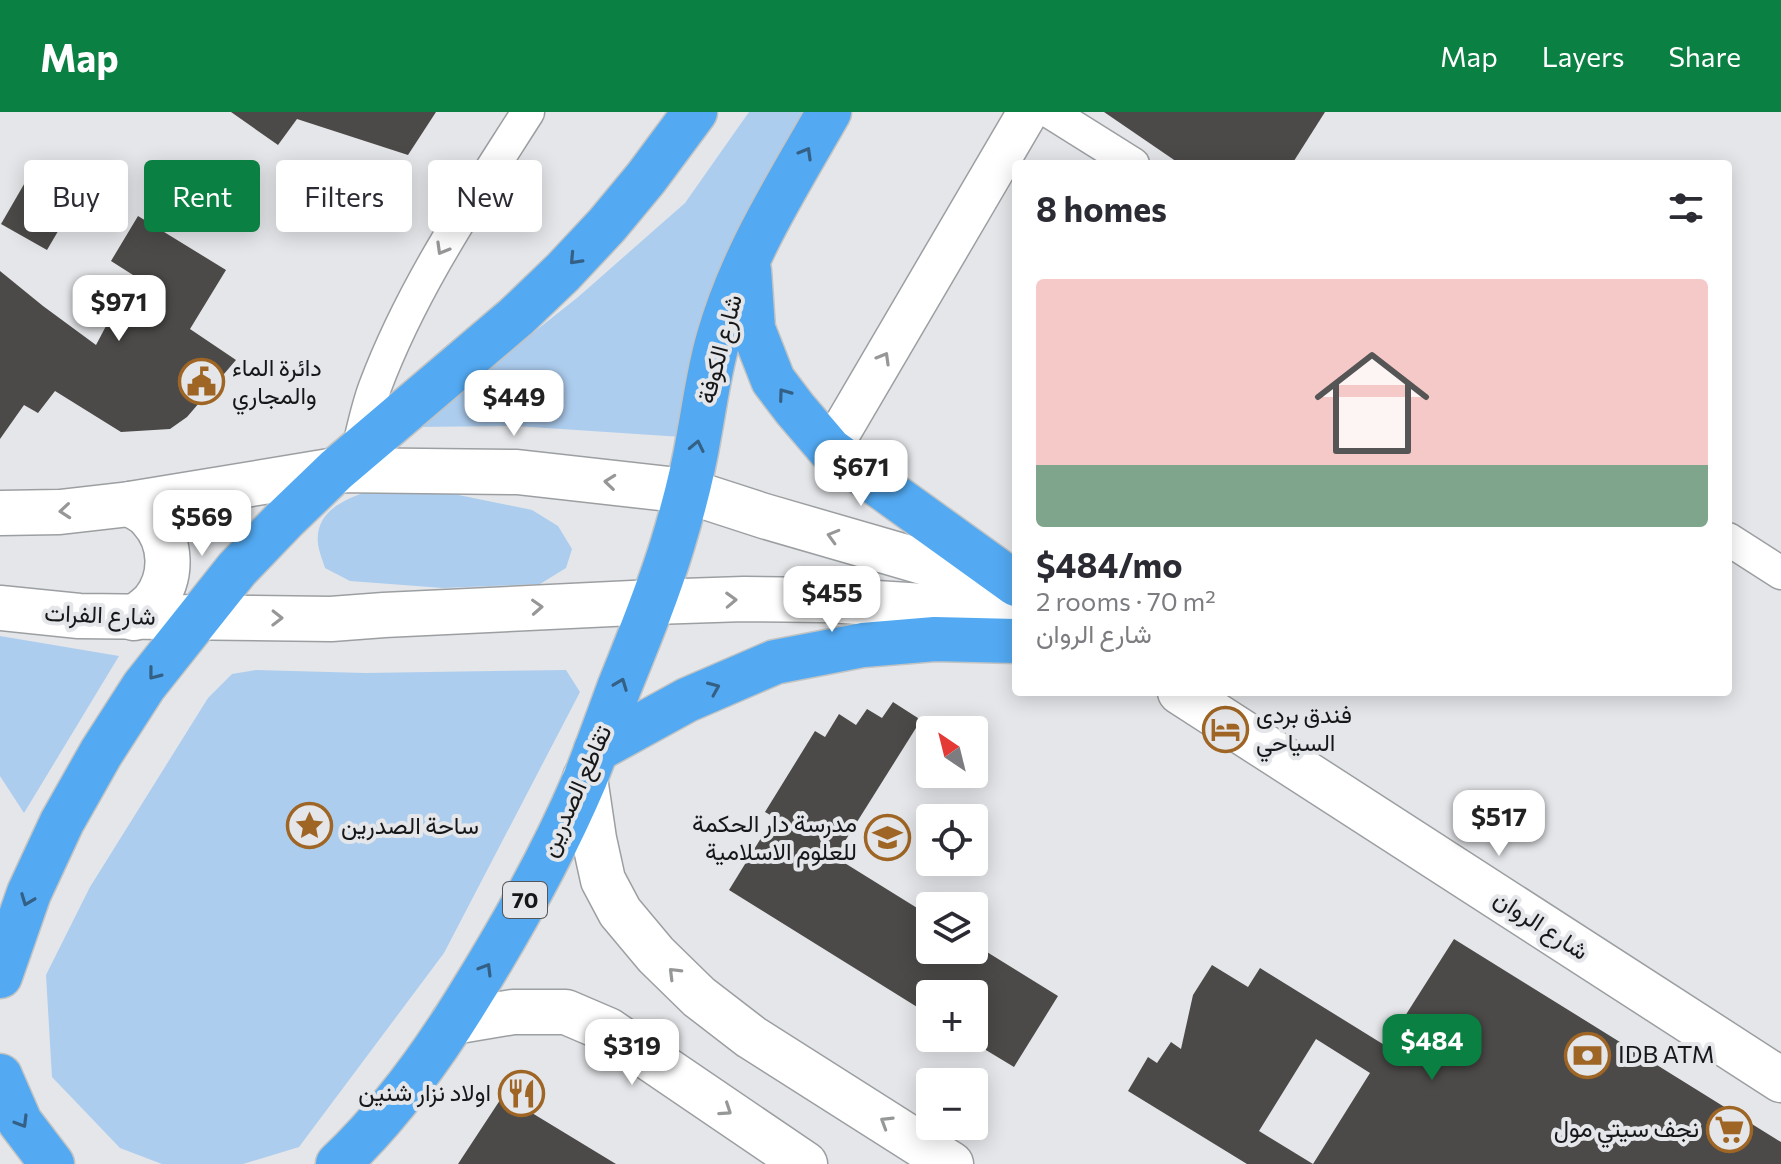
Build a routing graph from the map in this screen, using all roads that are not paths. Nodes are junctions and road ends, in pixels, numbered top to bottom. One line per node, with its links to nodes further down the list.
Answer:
1 (528, 112): 9 (street, one-way to 9)
2 (695, 112): 9 (highway, one-way to 9)
3 (829, 112): 7 (highway, شارع الكوفة / 70, one-way to 3)
4 (1028, 112): 8 (street, one-way to 4)
5 (1050, 112): 6 (street)
6 (1127, 160)
7 (748, 256): 8 (highway, one-way to 7); 10 (highway, شارع الكوفة / 70, one-way to 7)
8 (830, 450): 15 (highway)
9 (347, 462): 10 (main road, one-way to 9); 11 (main road); 19 (highway)
10 (687, 491): 16 (main road, one-way to 10); 17 (highway, شارع الكوفة / 70)
11 (130, 504): 12 (main road, one-way to 12); 20 (main road)
12 (0, 513)
13 (1732, 542): 14 (street)
14 (1781, 573)
15 (1012, 583)
16 (1012, 585)
17 (653, 602): 19 (main road, شارع الفرات, one-way to 17); 21 (main road, one-way to 21); 24 (highway, تقاطع الصدرين / 70, one-way to 17)
18 (0, 608): 20 (main road, شارع الفرات)
19 (199, 617): 20 (main road, شارع الفرات); 25 (highway, one-way to 25)
20 (134, 618)
21 (1012, 632)
22 (1012, 641): 24 (highway, one-way to 22)
23 (1186, 696): 28 (main road, شارع الروان)
24 (590, 764): 26 (highway, تقاطع الصدرين / 70, one-way to 24); 32 (main road, one-way to 24)
25 (0, 976)
26 (453, 1022): 30 (highway, تقاطع الصدرين / 70); 31 (main road, one-way to 31)
27 (0, 1076): 29 (highway, one-way to 29)
28 (1781, 1080)
29 (52, 1164)
30 (338, 1164)
31 (805, 1164)
32 (951, 1164)

